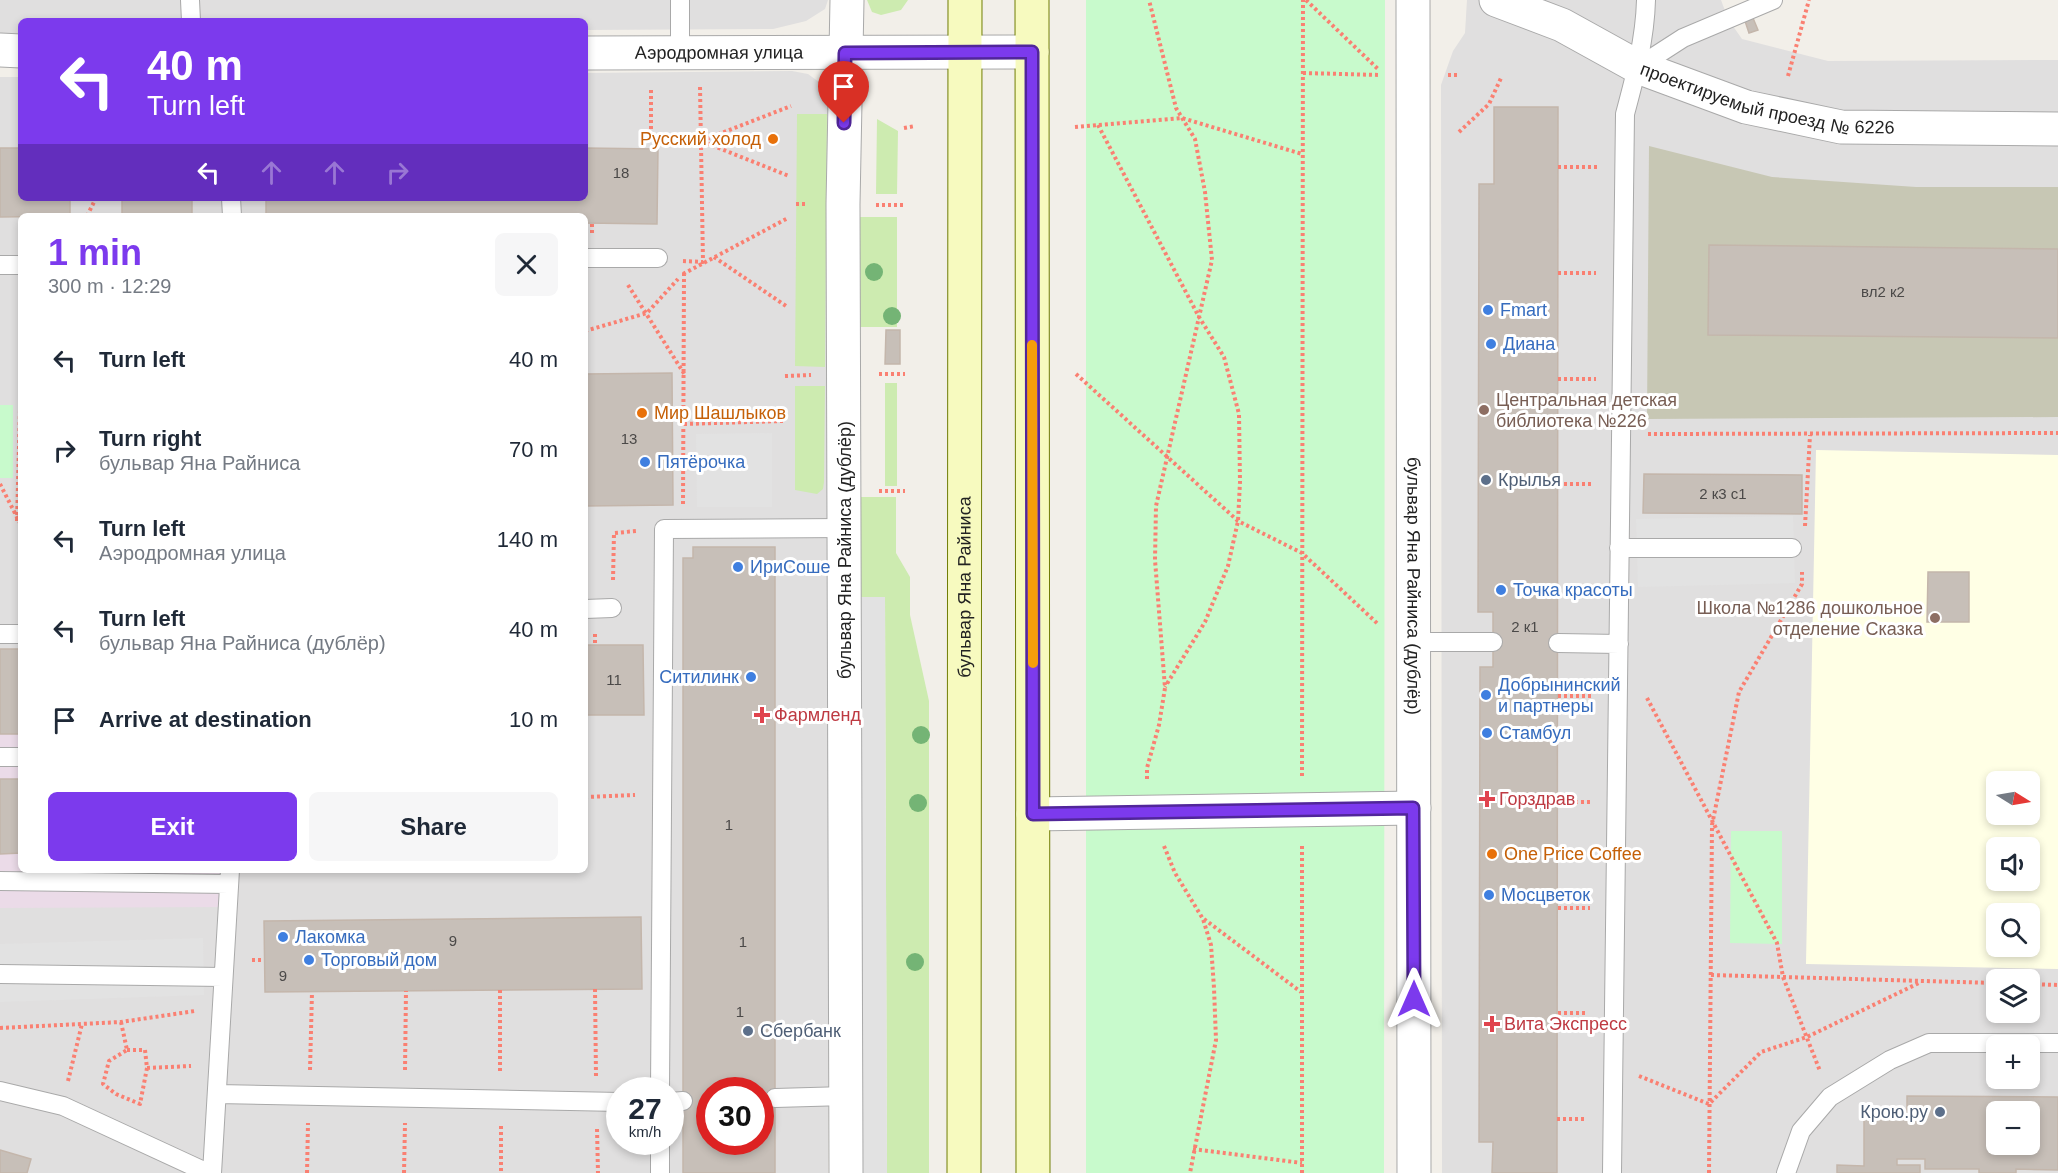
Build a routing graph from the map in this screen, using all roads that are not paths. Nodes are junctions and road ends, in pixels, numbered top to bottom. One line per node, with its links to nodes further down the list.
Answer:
1 (190, 0): 10 (lane)
2 (680, 0): 16 (lane)
3 (848, 0): 17 (street, бульвар Яна Райниса (дублёр))
4 (965, 0): 14 (main road, бульвар Яна Райниса)
5 (1032, 0): 15 (main road)
6 (1413, 0): 31 (street, бульвар Яна Райниса (дублёр))
7 (1496, 0): 18 (street, проектируемый проезд № 6226)
8 (1647, 0): 18 (lane)
9 (1773, 0): 18 (lane)
10 (190, 18)
11 (0, 50): 12 (street)
12 (18, 51)
13 (588, 52): 16 (street, Аэродромная улица)
14 (965, 52): 15 (street, Аэродромная улица); 17 (street, Аэродромная улица); 54 (main road, бульвар Яна Райниса)
15 (1032, 52): 38 (main road)
16 (690, 53): 17 (street, Аэродромная улица)
17 (845, 53): 24 (street, бульвар Яна Райниса (дублёр))
18 (1638, 67): 19 (street, проектируемый проезд № 6226); 25 (lane)
19 (2058, 129)
20 (588, 258): 21 (lane)
21 (658, 258)
22 (0, 265): 23 (lane)
23 (18, 265)
24 (846, 528): 44 (lane); 47 (street, бульвар Яна Райниса (дублёр))
25 (1619, 548): 26 (lane); 34 (lane)
26 (1797, 555)
27 (612, 608): 28 (lane)
28 (588, 609)
29 (0, 634): 30 (lane)
30 (18, 634)
31 (1414, 642): 32 (lane); 37 (street, бульвар Яна Райниса (дублёр))
32 (1493, 642)
33 (1558, 643): 34 (lane)
34 (1618, 644): 57 (lane)
35 (18, 757): 36 (lane)
36 (0, 758)
37 (1413, 808): 38 (street); 56 (street, бульвар Яна Райниса (дублёр))
38 (1033, 814): 55 (main road)
39 (229, 877): 40 (lane); 42 (lane)
40 (0, 881)
41 (0, 974): 42 (lane)
42 (223, 977): 46 (lane)
43 (2058, 1043): 58 (lane)
44 (660, 1077)
45 (0, 1091): 51 (lane)
46 (217, 1094): 49 (lane); 51 (lane)
47 (846, 1096): 48 (lane); 53 (street, бульвар Яна Райниса (дублёр))
48 (775, 1098)
49 (606, 1102)
50 (660, 1155): 52 (lane)
51 (210, 1173)
52 (660, 1173)
53 (846, 1173)
54 (964, 1173)
55 (1033, 1173)
56 (1414, 1173)
57 (1612, 1173)
58 (1786, 1173)

